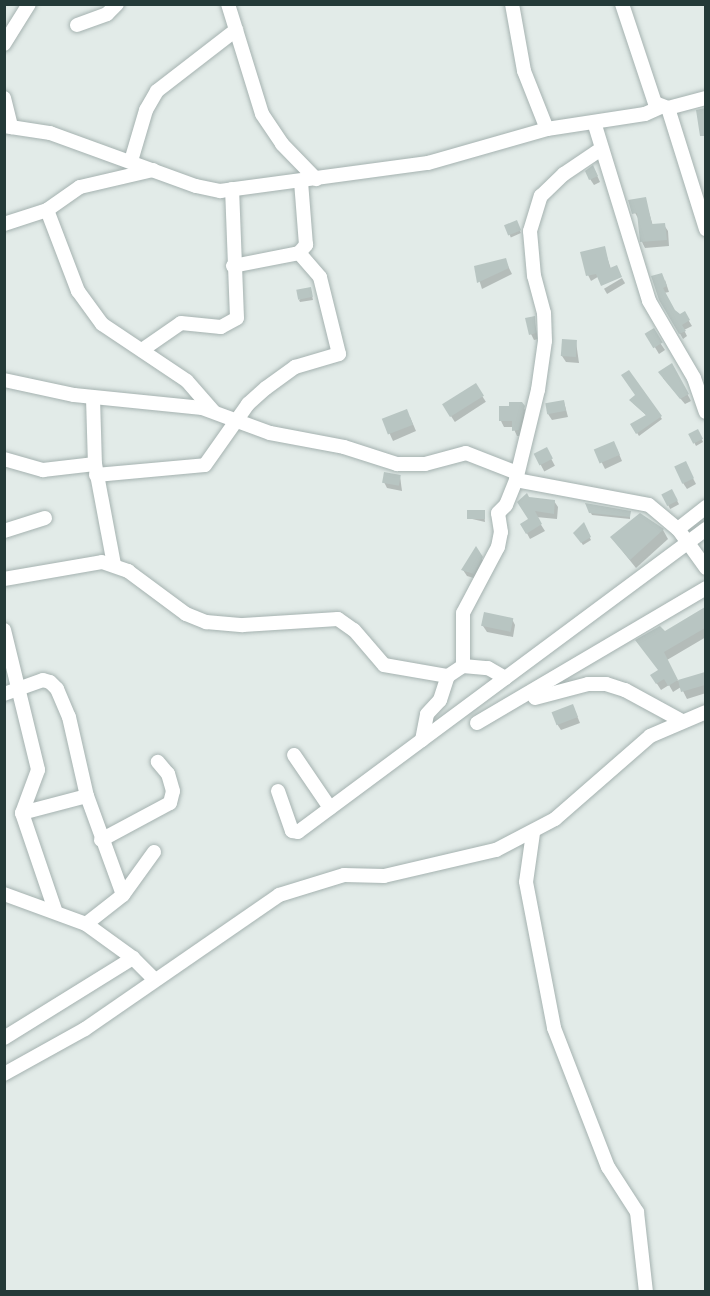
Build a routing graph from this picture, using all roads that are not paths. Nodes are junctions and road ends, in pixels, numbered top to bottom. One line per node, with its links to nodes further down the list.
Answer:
1 (29, 4): 8 (street)
2 (117, 4): 6 (street)
3 (228, 4): 7 (street)
4 (512, 4): 14 (street)
5 (622, 4): 11 (street)
6 (77, 25)
7 (236, 30): 16 (street); 18 (street)
8 (4, 44)
9 (4, 98): 13 (street)
10 (705, 98): 11 (street)
11 (657, 110): 12 (street); 23 (street)
12 (594, 122): 14 (street); 15 (street)
13 (8, 127): 16 (street)
14 (547, 129): 18 (street)
15 (601, 149): 30 (street); 34 (street)
16 (131, 161): 17 (street)
17 (153, 170): 20 (street); 21 (street)
18 (316, 179): 19 (street)
19 (301, 181): 20 (street); 24 (street)
20 (232, 189): 25 (street)
21 (47, 210): 22 (street); 26 (street)
22 (4, 224)
23 (705, 229)
24 (299, 253): 25 (street); 31 (street)
25 (233, 266): 26 (street)
26 (142, 350): 29 (street)
27 (5, 383): 28 (street)
28 (93, 398): 29 (street); 33 (street)
29 (213, 411): 31 (street)
30 (705, 412)
31 (237, 422): 33 (street); 34 (street)
32 (4, 459): 33 (street)
33 (95, 470): 41 (street)
34 (516, 477): 37 (street); 46 (street)
35 (705, 507): 37 (street)
36 (45, 518): 39 (street)
37 (678, 529): 40 (street)
38 (705, 529): 40 (street)
39 (4, 531)
40 (687, 541): 42 (street); 47 (street)
41 (114, 565): 43 (street); 48 (street)
42 (705, 568)
43 (4, 579)
44 (705, 588): 51 (street)
45 (4, 630): 50 (street)
46 (463, 666): 48 (street); 49 (street)
47 (520, 669): 49 (street); 51 (street)
48 (448, 676): 55 (street)
49 (505, 678): 55 (street)
50 (10, 691): 59 (street); 61 (street)
51 (532, 693): 53 (street); 54 (street)
52 (705, 712): 53 (street)
53 (681, 720): 62 (street)
54 (477, 723)
55 (422, 740): 60 (street)
56 (294, 755): 60 (street)
57 (158, 762): 63 (street)
58 (278, 791): 60 (street)
59 (87, 796): 61 (street); 63 (street)
60 (330, 808)
61 (22, 813): 67 (street)
62 (533, 833): 70 (street); 73 (street)
63 (101, 840): 66 (street)
64 (154, 852): 66 (street)
65 (4, 894): 67 (street)
66 (123, 895): 68 (street)
67 (55, 910): 68 (street)
68 (86, 924): 69 (street)
69 (133, 958): 70 (street); 71 (street)
70 (154, 980): 72 (street)
71 (4, 1038)
72 (4, 1074)
73 (645, 1292)

